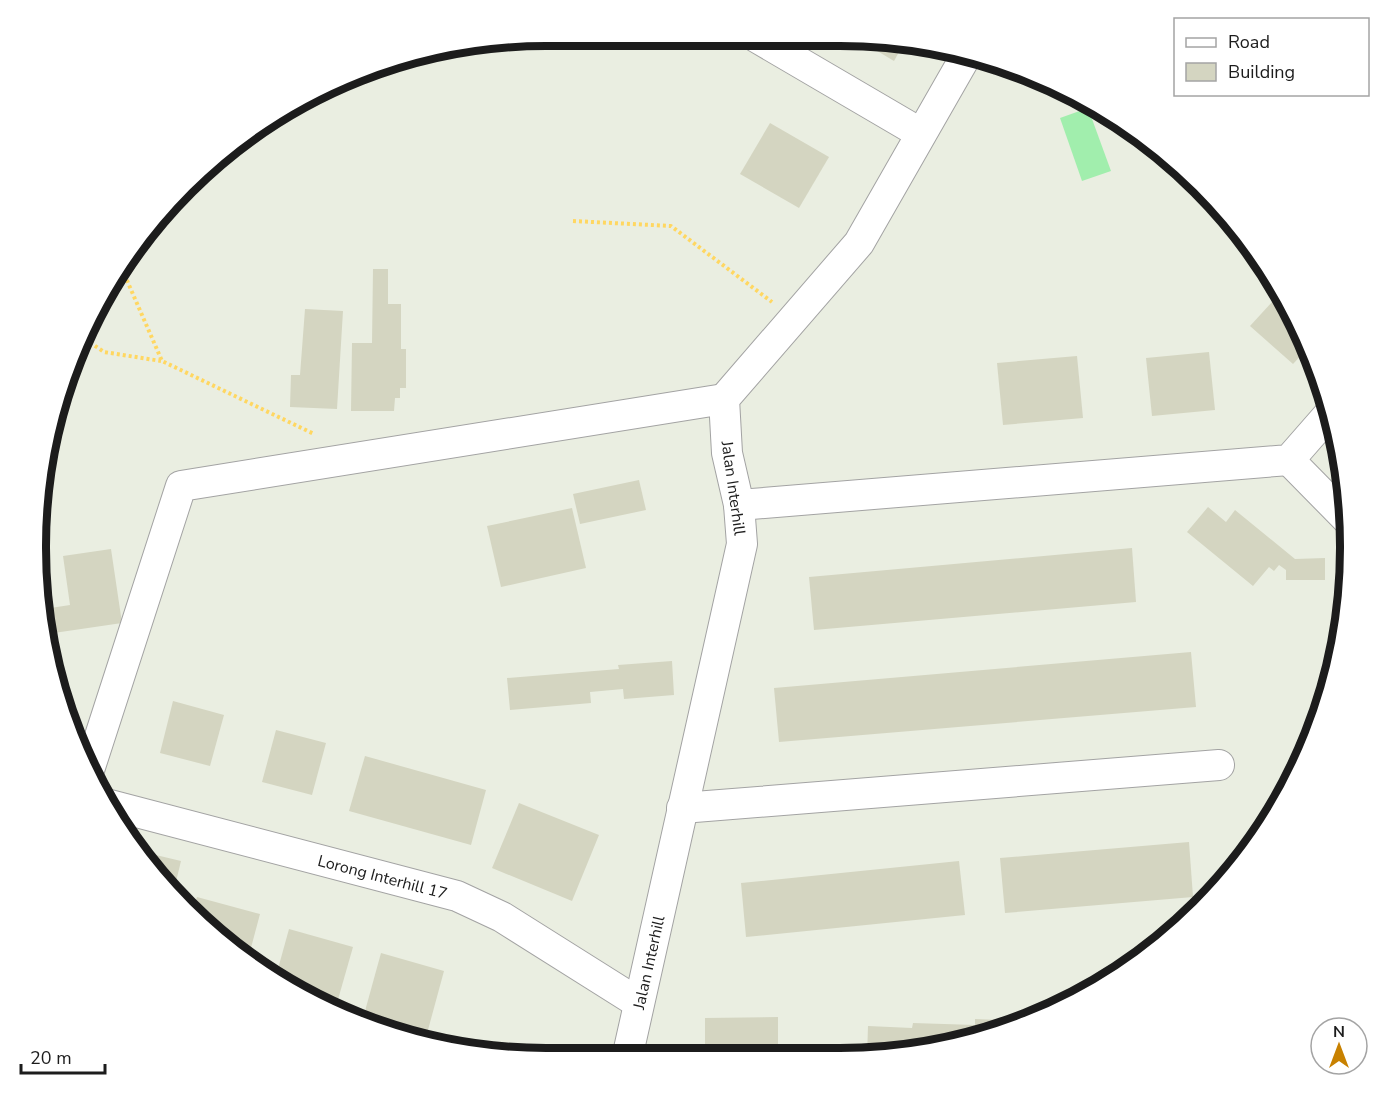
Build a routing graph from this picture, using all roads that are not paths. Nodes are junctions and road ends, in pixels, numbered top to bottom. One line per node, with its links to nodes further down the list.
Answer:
1 (771, 46): 3 (street)
2 (962, 62): 3 (street)
3 (920, 133): 4 (street)
4 (724, 399): 7 (street, Jalan Interhill); 9 (street)
5 (1324, 420): 6 (street)
6 (1289, 460): 7 (street); 8 (street)
7 (739, 505): 12 (street, Jalan Interhill)
8 (1339, 511)
9 (93, 757)
10 (1219, 765): 12 (street)
11 (121, 808): 13 (street, Lorong Interhill 17)
12 (682, 808): 13 (street, Jalan Interhill)
13 (638, 1002): 14 (street, Jalan Interhill)
14 (629, 1048)

